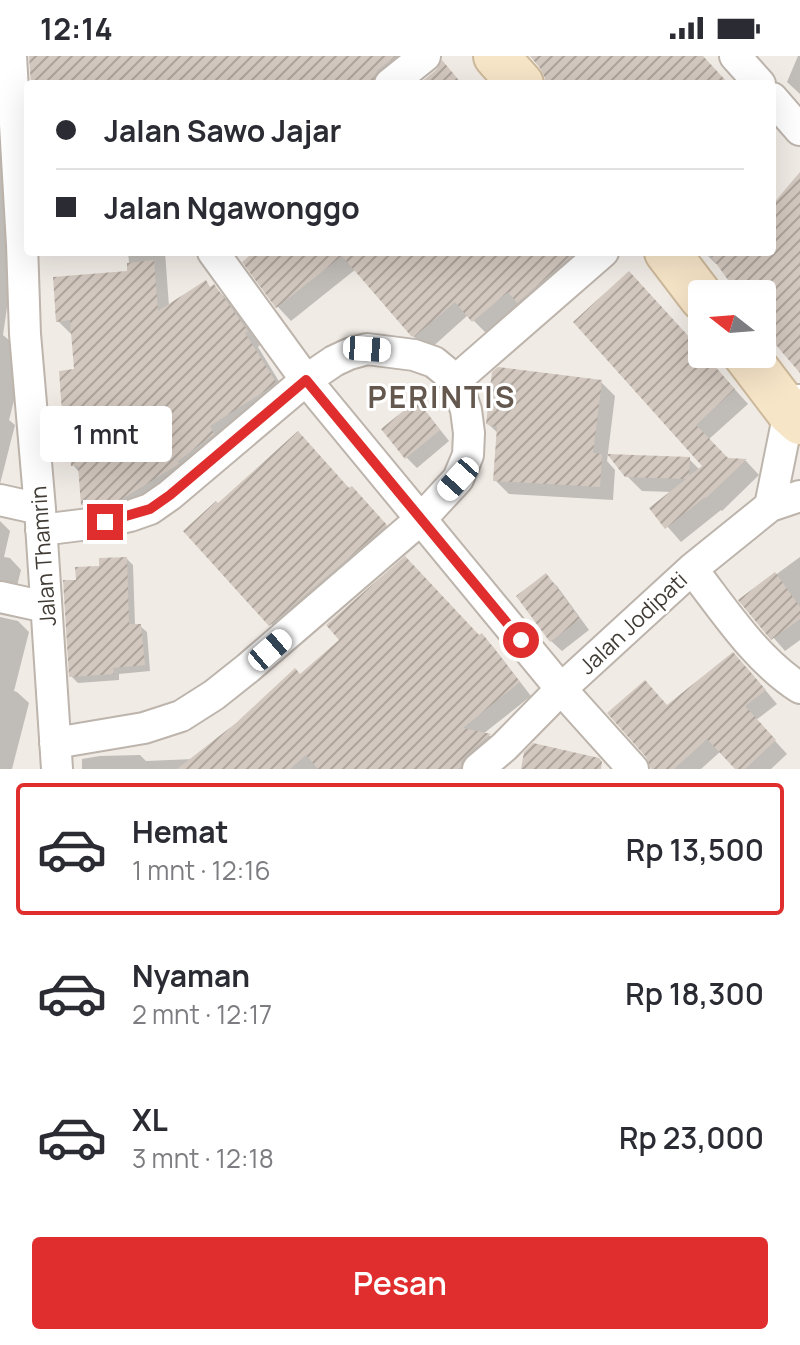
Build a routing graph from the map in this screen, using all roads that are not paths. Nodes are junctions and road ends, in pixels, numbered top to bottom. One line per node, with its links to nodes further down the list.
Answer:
1 (11, 56): 10 (street, Jalan Thamrin)
2 (425, 56): 5 (street)
3 (496, 56): 6 (street)
4 (735, 56): 7 (street)
5 (395, 80)
6 (517, 80)
7 (764, 80)
8 (776, 97): 9 (street)
9 (800, 130)
10 (7, 134): 11 (street, Jalan Thamrin)
11 (24, 238)
12 (24, 251): 17 (street, Jalan Thamrin)
13 (216, 256): 19 (street)
14 (598, 256): 20 (street)
15 (670, 256): 16 (street)
16 (688, 280)
17 (13, 331): 26 (street, Jalan Thamrin)
18 (758, 368): 21 (street)
19 (306, 380): 20 (street); 25 (street); 26 (street)
20 (456, 380): 25 (street)
21 (796, 411): 24 (street)
22 (800, 496): 24 (street, Jalan Jodipati)
23 (0, 500): 26 (street)
24 (770, 506): 27 (street, Jalan Jodipati)
25 (421, 519): 31 (street); 32 (street)
26 (41, 520): 29 (street, Jalan Thamrin)
27 (692, 569): 30 (street); 31 (street, Jalan Jodipati)
28 (0, 597): 29 (street)
29 (46, 607): 32 (street, Jalan Thamrin)
30 (800, 688)
31 (561, 689): 33 (street, Jalan Jodipati); 34 (street)
32 (56, 756)
33 (478, 769)
34 (633, 769)

